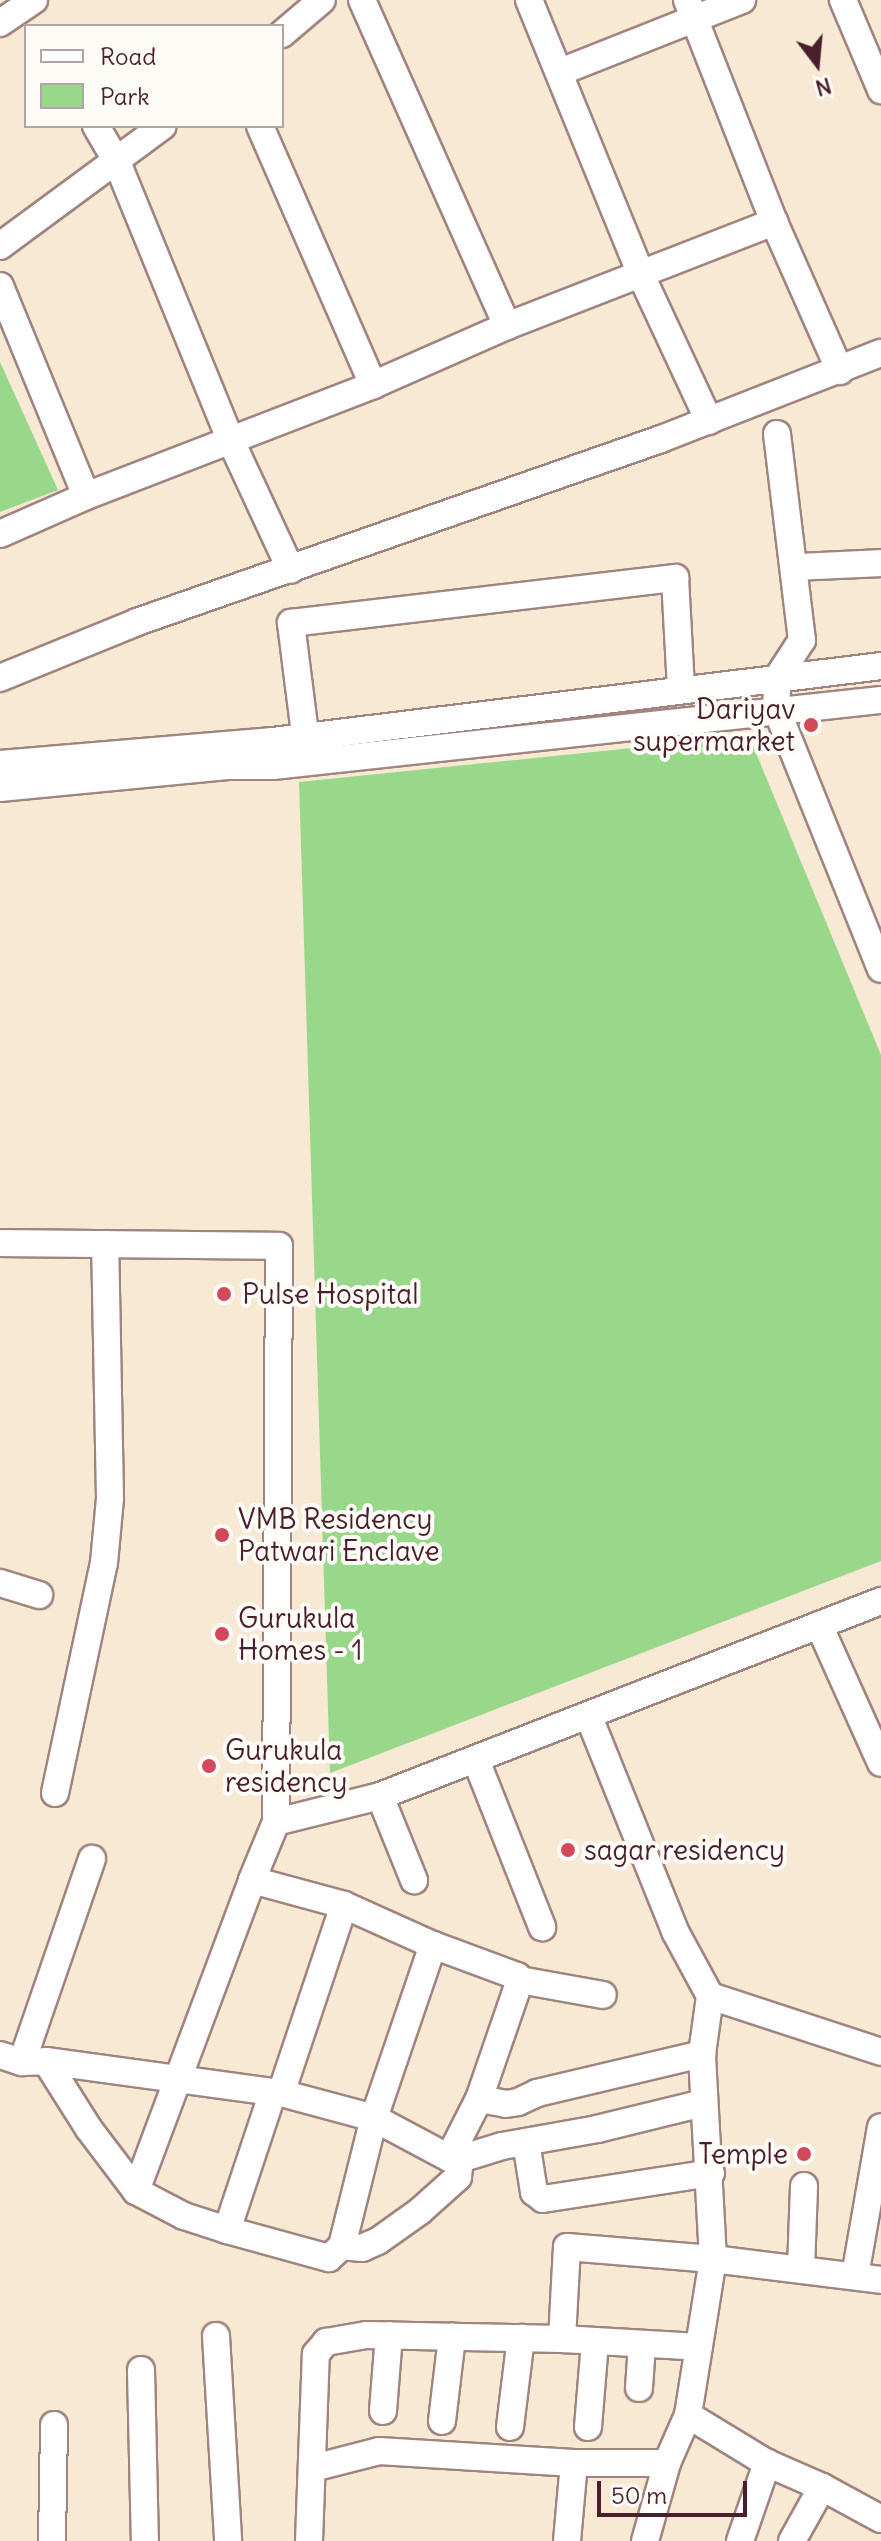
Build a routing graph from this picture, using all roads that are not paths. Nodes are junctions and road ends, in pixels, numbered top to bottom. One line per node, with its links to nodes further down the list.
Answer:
1 (322, 0): 9 (street)
2 (362, 0): 20 (street)
3 (529, 0): 10 (street)
4 (742, 0): 7 (street)
5 (843, 0): 11 (street)
6 (35, 10): 8 (street)
7 (691, 10): 10 (street); 16 (street)
8 (0, 23)
9 (284, 32)
10 (560, 72): 18 (street)
11 (881, 90)
12 (97, 128): 15 (street)
13 (160, 128): 15 (street)
14 (261, 128): 23 (street)
15 (117, 162): 17 (street); 26 (street)
16 (774, 222): 18 (street); 22 (street)
17 (0, 246)
18 (641, 275): 20 (street); 24 (street)
19 (0, 286): 27 (street)
20 (507, 326): 23 (street)
21 (881, 353): 22 (street)
22 (840, 371): 24 (street)
23 (373, 385): 26 (street)
24 (709, 421): 31 (street)
25 (777, 434): 30 (street)
26 (231, 441): 27 (street); 31 (street)
27 (86, 496): 28 (street)
28 (0, 534)
29 (881, 563): 30 (street)
30 (796, 567): 33 (street)
31 (291, 570): 34 (street)
32 (881, 666): 33 (street)
33 (778, 677): 35 (street); 37 (street)
34 (0, 678)
35 (681, 689): 38 (street); 38 (street)
36 (881, 700): 37 (street)
37 (776, 708): 40 (street); 41 (street)
38 (305, 734): 39 (street)
39 (0, 764)
40 (0, 788)
41 (881, 969)
42 (0, 1243): 43 (street)
43 (105, 1244): 51 (street); 53 (street)
44 (0, 1583): 45 (street)
45 (39, 1595)
46 (881, 1601): 47 (street)
47 (819, 1625): 48 (street); 50 (street)
48 (589, 1717): 49 (street); 62 (street)
49 (476, 1760): 52 (street); 58 (street)
50 (881, 1763)
51 (55, 1793)
52 (380, 1796): 53 (street); 56 (street)
53 (276, 1822): 55 (street)
54 (92, 1859): 65 (street)
55 (252, 1880): 57 (street); 66 (street)
56 (414, 1880)
57 (344, 1905): 59 (street); 67 (street)
58 (542, 1927)
59 (433, 1945): 60 (street); 70 (street)
60 (520, 1980): 61 (street); 68 (street)
61 (603, 1995)
62 (710, 1996): 63 (street); 64 (street)
63 (881, 2052)
64 (702, 2054): 68 (street); 69 (street)
65 (23, 2059): 66 (street); 76 (street)
66 (176, 2077): 67 (street); 76 (street)
67 (277, 2093): 70 (street); 77 (street)
68 (479, 2099): 73 (street)
69 (704, 2103): 72 (street); 74 (street)
70 (374, 2118): 73 (street); 78 (street)
71 (881, 2127): 81 (street)
72 (526, 2142): 73 (street); 74 (street)
73 (454, 2159): 78 (street)
74 (711, 2173): 79 (street)
75 (804, 2186): 80 (street)
76 (136, 2191): 77 (street)
77 (227, 2230): 78 (street)
78 (342, 2246)
79 (713, 2259): 80 (street); 86 (street); 89 (street)
80 (801, 2269): 81 (street)
81 (868, 2278)
82 (389, 2335): 84 (street); 92 (street); 101 (street)
83 (216, 2336): 106 (street)
84 (452, 2337): 85 (street); 94 (street)
85 (521, 2338): 86 (street); 96 (street)
86 (562, 2339): 87 (street)
87 (595, 2341): 88 (street); 97 (street)
88 (642, 2344): 89 (street); 91 (street)
89 (699, 2347): 93 (street)
90 (141, 2370): 105 (street)
91 (639, 2388)
92 (383, 2411)
93 (688, 2415): 99 (street); 100 (street)
94 (442, 2421)
95 (54, 2425): 104 (street)
96 (510, 2427)
97 (588, 2427)
98 (574, 2463): 99 (street); 101 (street); 108 (street)
99 (667, 2463): 109 (street)
100 (767, 2463): 102 (street); 110 (street)
101 (313, 2468): 107 (street)
102 (822, 2487): 103 (street); 111 (street)
103 (881, 2520): 112 (street)
104 (52, 2541)
105 (145, 2541)
106 (228, 2541)
107 (309, 2541)
108 (567, 2541)
109 (645, 2541)
110 (740, 2541)
111 (792, 2541)
112 (869, 2541)

